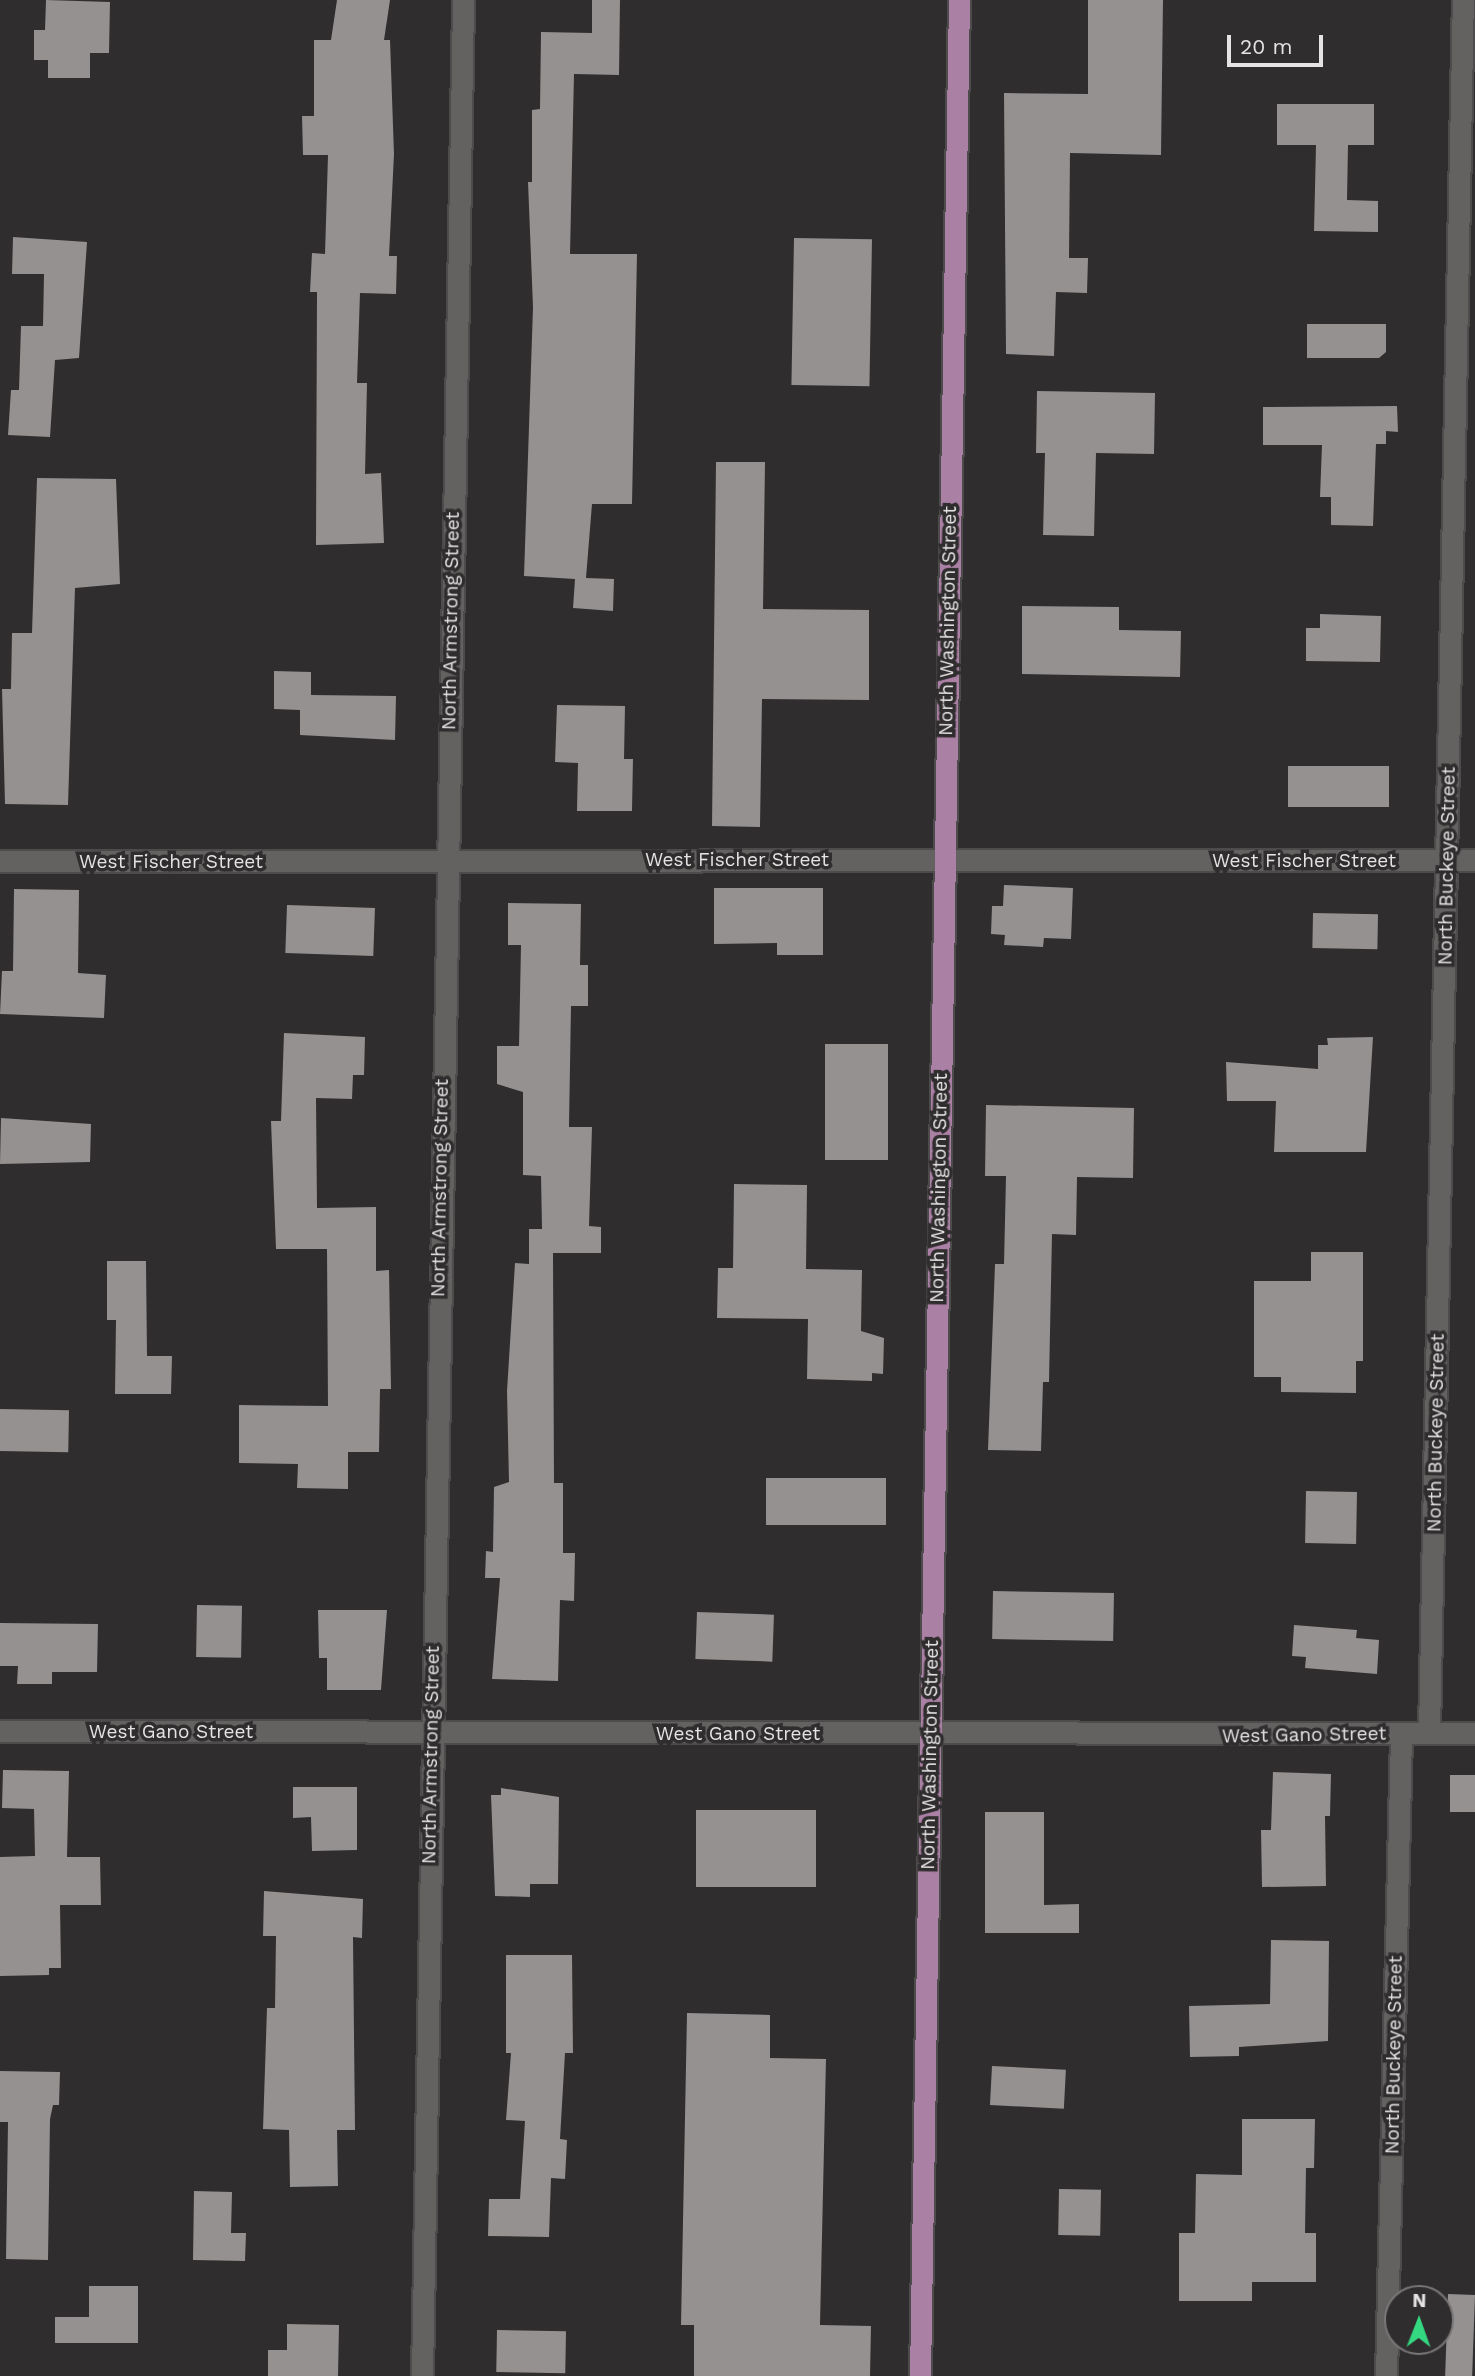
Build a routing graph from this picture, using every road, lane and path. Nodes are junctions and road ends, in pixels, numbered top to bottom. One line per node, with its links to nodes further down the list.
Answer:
1 (463, 0): 8 (street, North Armstrong Street)
2 (958, 0): 6 (main road, North Washington Street)
3 (1463, 0): 4 (street, North Buckeye Street)
4 (1448, 860): 5 (street, West Fischer Street); 6 (street, West Fischer Street); 11 (street, North Buckeye Street)
5 (1475, 860)
6 (944, 861): 8 (street, West Fischer Street); 13 (main road, North Washington Street)
7 (0, 862): 8 (street, West Fischer Street)
8 (446, 863): 10 (street, North Armstrong Street)
9 (0, 1731): 10 (street, West Gano Street)
10 (432, 1733): 13 (street, West Gano Street); 15 (street, North Armstrong Street)
11 (1429, 1733): 12 (street, West Gano Street); 14 (street, West Gano Street)
12 (1475, 1733)
13 (930, 1734): 14 (street, West Gano Street); 16 (main road, North Washington Street)
14 (1401, 1734): 17 (street, North Buckeye Street)
15 (422, 2376)
16 (920, 2376)
17 (1386, 2376)

